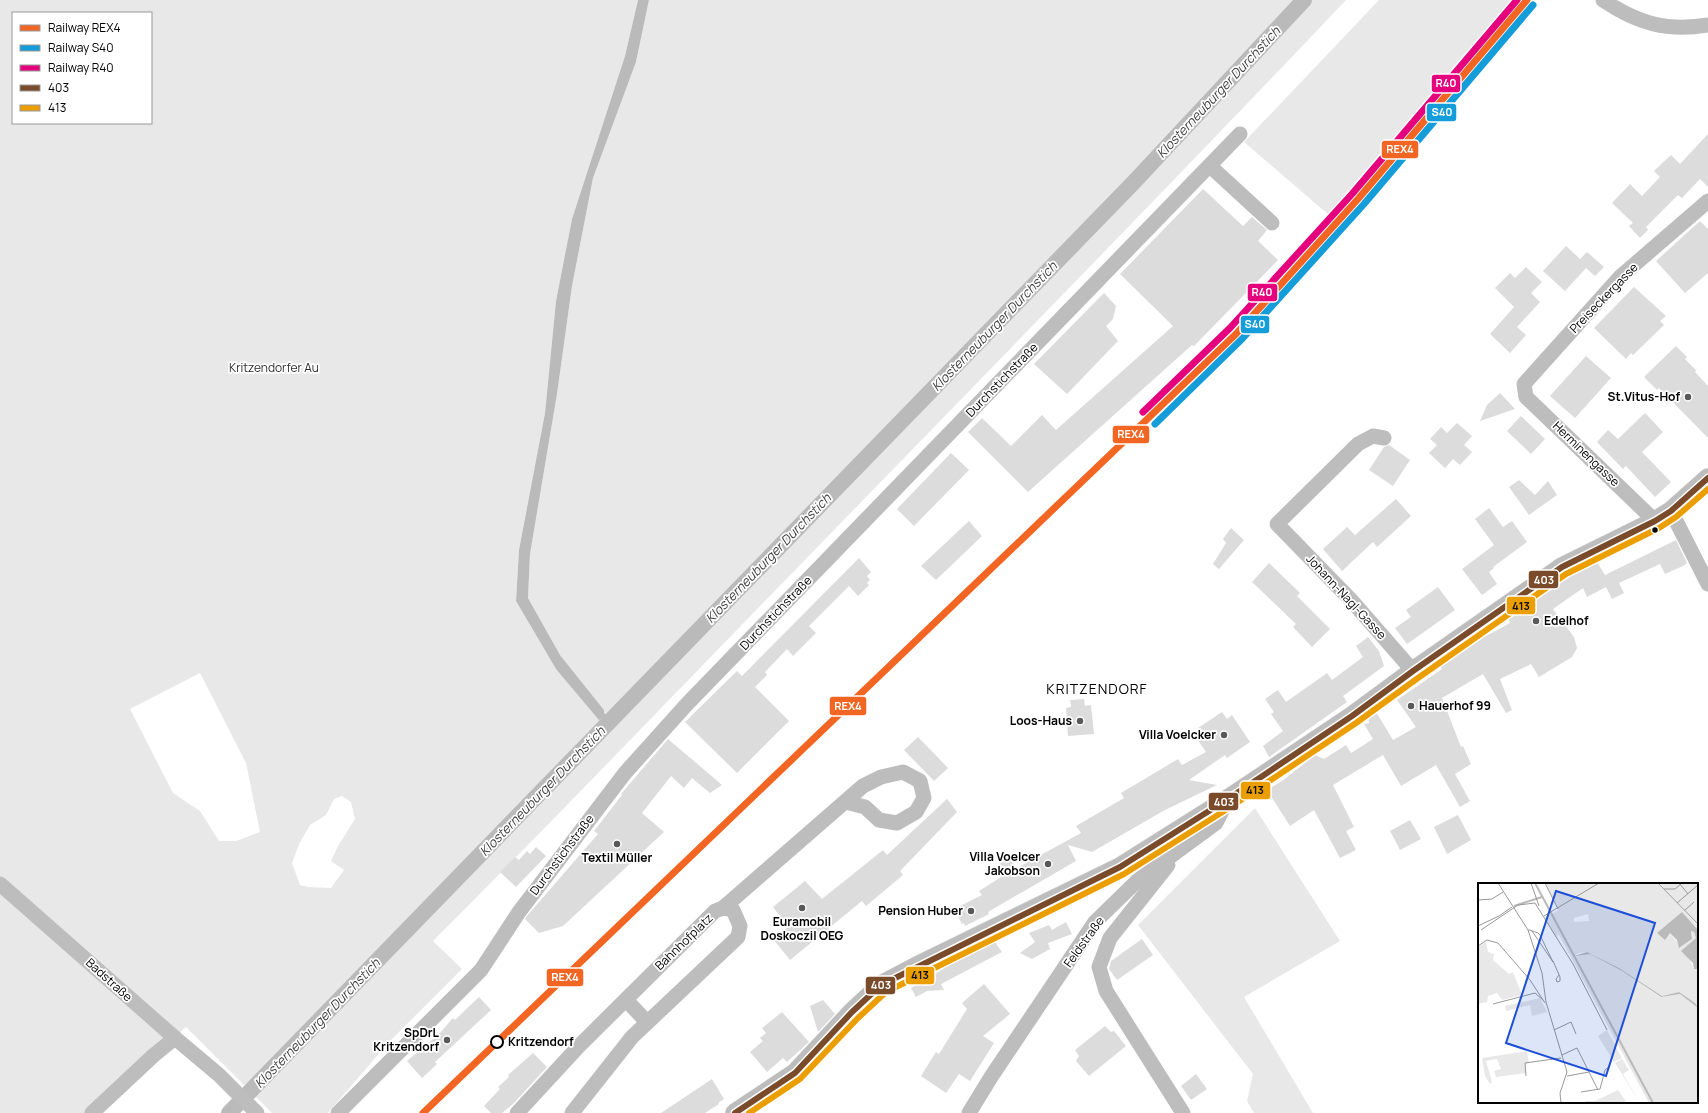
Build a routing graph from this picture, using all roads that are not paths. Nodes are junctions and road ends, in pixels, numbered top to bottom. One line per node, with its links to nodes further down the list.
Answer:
1 (1603, 0): 2 (street)
2 (1708, 25)
3 (1240, 134): 4 (street, Durchstichstraße)
4 (1210, 166): 6 (street); 24 (street, Durchstichstraße)
5 (1708, 201): 7 (street, Preiseckergasse)
6 (1272, 223)
7 (1524, 384): 11 (street, Herminengasse)
8 (1384, 438): 13 (street, Johann-Nagl-Gasse)
9 (1708, 478): 10 (main road)
10 (1671, 511): 11 (main road); 12 (street)
11 (1655, 521): 13 (main road)
12 (1708, 584)
13 (1413, 671): 14 (main road)
14 (1228, 799): 16 (street, Feldstraße); 27 (main road)
15 (846, 802): 15 (street); 18 (street)
16 (1182, 847): 28 (street, Feldstraße); 29 (street)
17 (0, 884): 21 (street, Badstraße)
18 (723, 908): 19 (street, Bahnhofplatz); 20 (street, Bahnhofplatz)
19 (626, 1000): 20 (street); 25 (street, Bahnhofplatz)
20 (647, 1022): 26 (street, Bahnhofplatz)
21 (175, 1038): 22 (street); 23 (street, Badstraße)
22 (92, 1113)
23 (257, 1113)
24 (338, 1113)
25 (517, 1113)
26 (572, 1113)
27 (735, 1113)
28 (969, 1113)
29 (1183, 1113)

